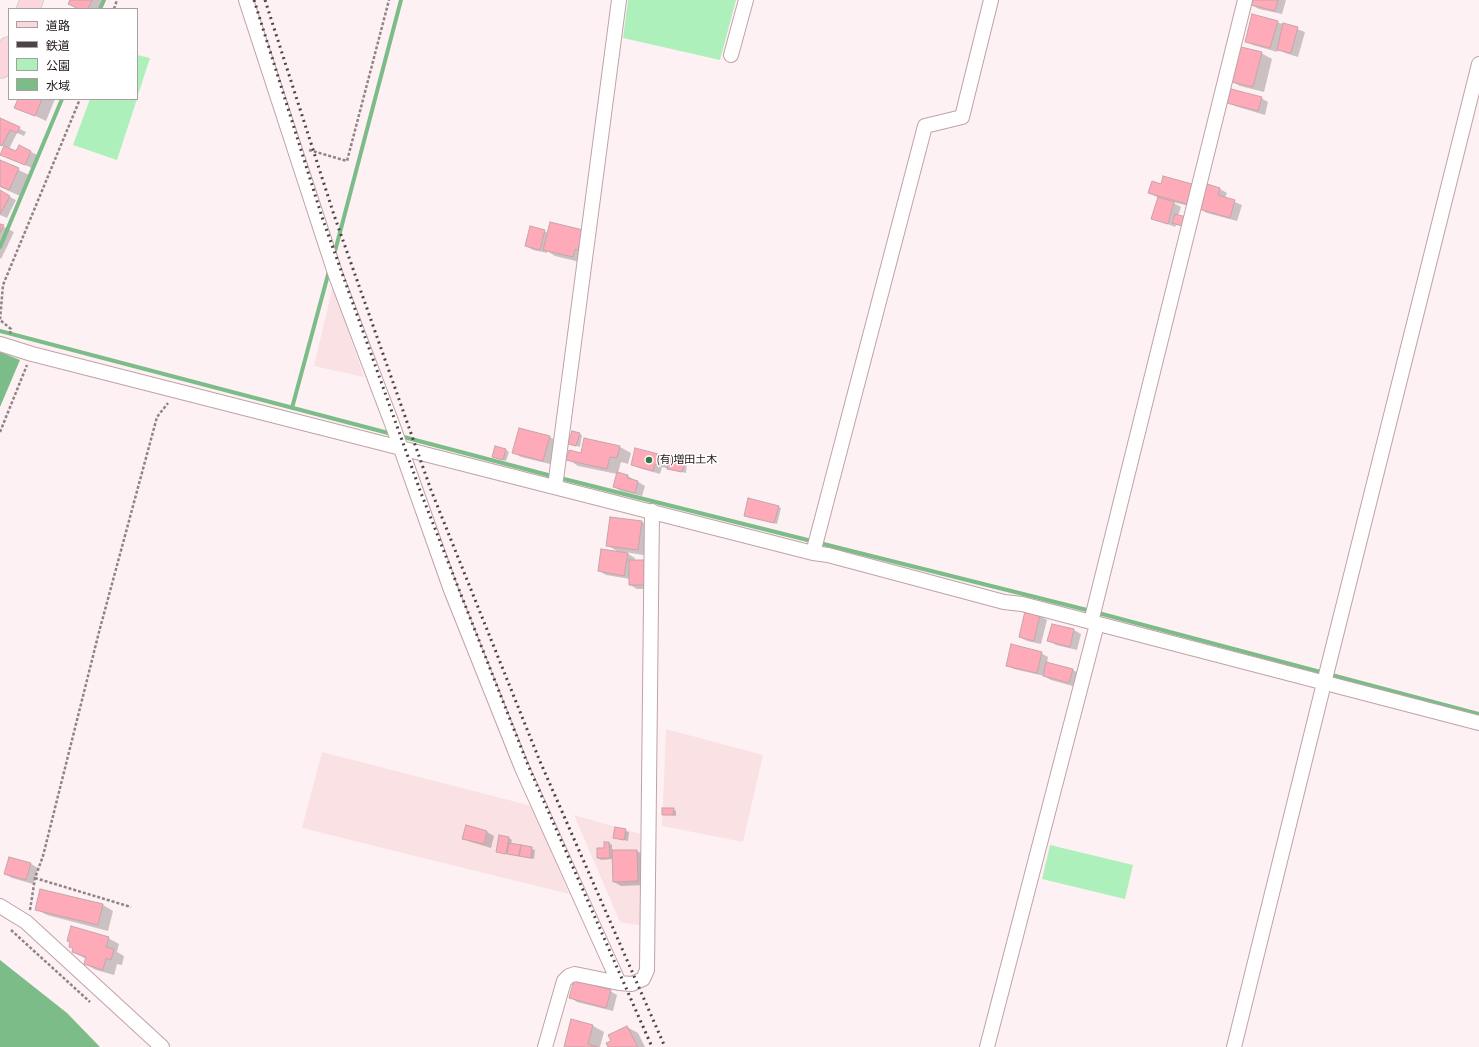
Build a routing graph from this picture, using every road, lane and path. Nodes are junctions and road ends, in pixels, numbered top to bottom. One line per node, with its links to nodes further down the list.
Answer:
1 (246, 0): 12 (street)
2 (388, 0): 12 (path)
3 (619, 0): 19 (street)
4 (746, 0): 8 (street)
5 (991, 0): 21 (street)
6 (1245, 0): 22 (street)
7 (8, 50): 10 (main road)
8 (731, 55)
9 (1479, 64): 23 (street)
10 (0, 67)
11 (80, 100): 13 (path)
12 (292, 145): 18 (street)
13 (10, 331)
14 (0, 344): 15 (street)
15 (32, 354): 16 (street); 17 (path)
16 (176, 390): 18 (street); 25 (path)
17 (0, 432)
18 (396, 439): 19 (street); 30 (street)
19 (556, 480): 20 (street)
20 (652, 511): 21 (street); 30 (street)
21 (814, 551): 22 (street)
22 (1094, 619): 23 (street); 34 (street)
23 (1326, 677): 24 (street); 35 (street)
24 (1479, 724)
25 (35, 878): 27 (path); 28 (path)
26 (0, 906): 28 (street)
27 (131, 906)
28 (26, 922): 32 (street)
29 (6, 926): 31 (path)
30 (619, 983): 33 (street)
31 (93, 1005)
32 (162, 1047)
33 (545, 1047)
34 (987, 1047)
35 (1234, 1047)

